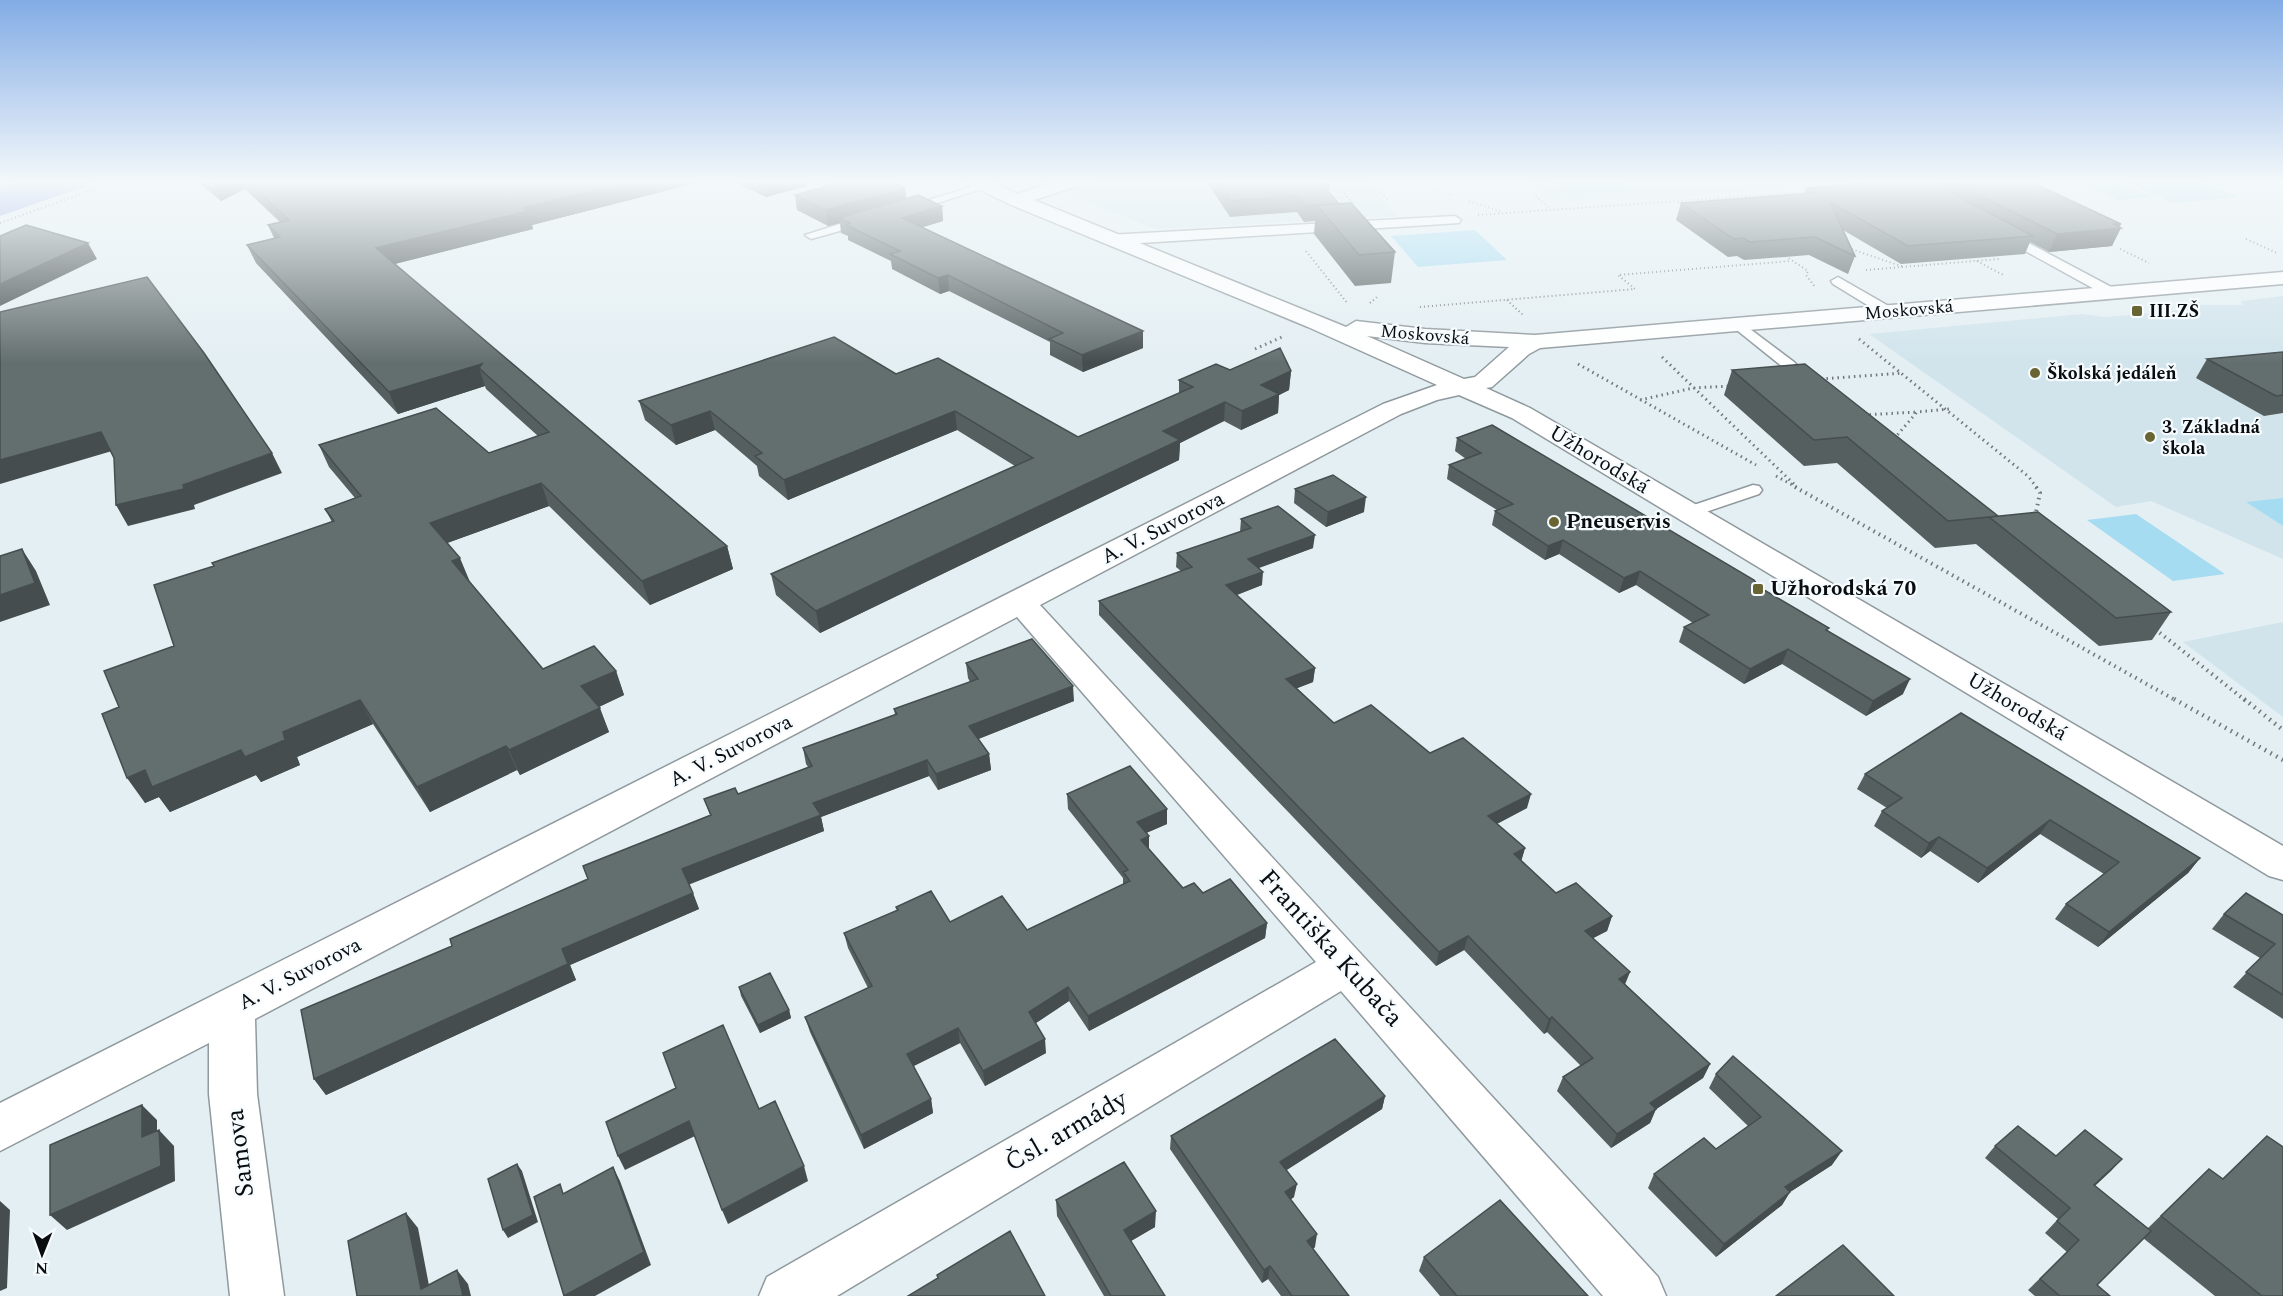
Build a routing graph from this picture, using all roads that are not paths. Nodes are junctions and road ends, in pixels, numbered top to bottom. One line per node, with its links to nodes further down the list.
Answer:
1 (1113, 241): 7 (street, Užhorodská)
2 (2016, 241): 5 (lane)
3 (2283, 278): 5 (street, Moskovská)
4 (1838, 281): 6 (lane)
5 (2112, 292): 6 (street, Moskovská)
6 (1887, 311): 8 (street, Moskovská)
7 (1316, 322): 9 (street, Moskovská); 11 (street, Užhorodská)
8 (1738, 324): 9 (street, Moskovská); 10 (lane)
9 (1535, 342): 11 (street, Moskovská)
10 (1790, 365)
11 (1468, 387): 13 (street, Užhorodská); 14 (street, A. V. Suvorova)
12 (1753, 490): 13 (lane)
13 (1688, 513): 15 (street, Užhorodská)
14 (1020, 602): 16 (street, Františka Kubača); 17 (street, A. V. Suvorova)
15 (2283, 865)
16 (1347, 965): 20 (street, Čsl. armády); 21 (street, Františka Kubača)
17 (232, 1009): 18 (street, A. V. Suvorova); 19 (street, Samova)
18 (0, 1128)
19 (257, 1296)
20 (786, 1296)
21 (1640, 1296)

